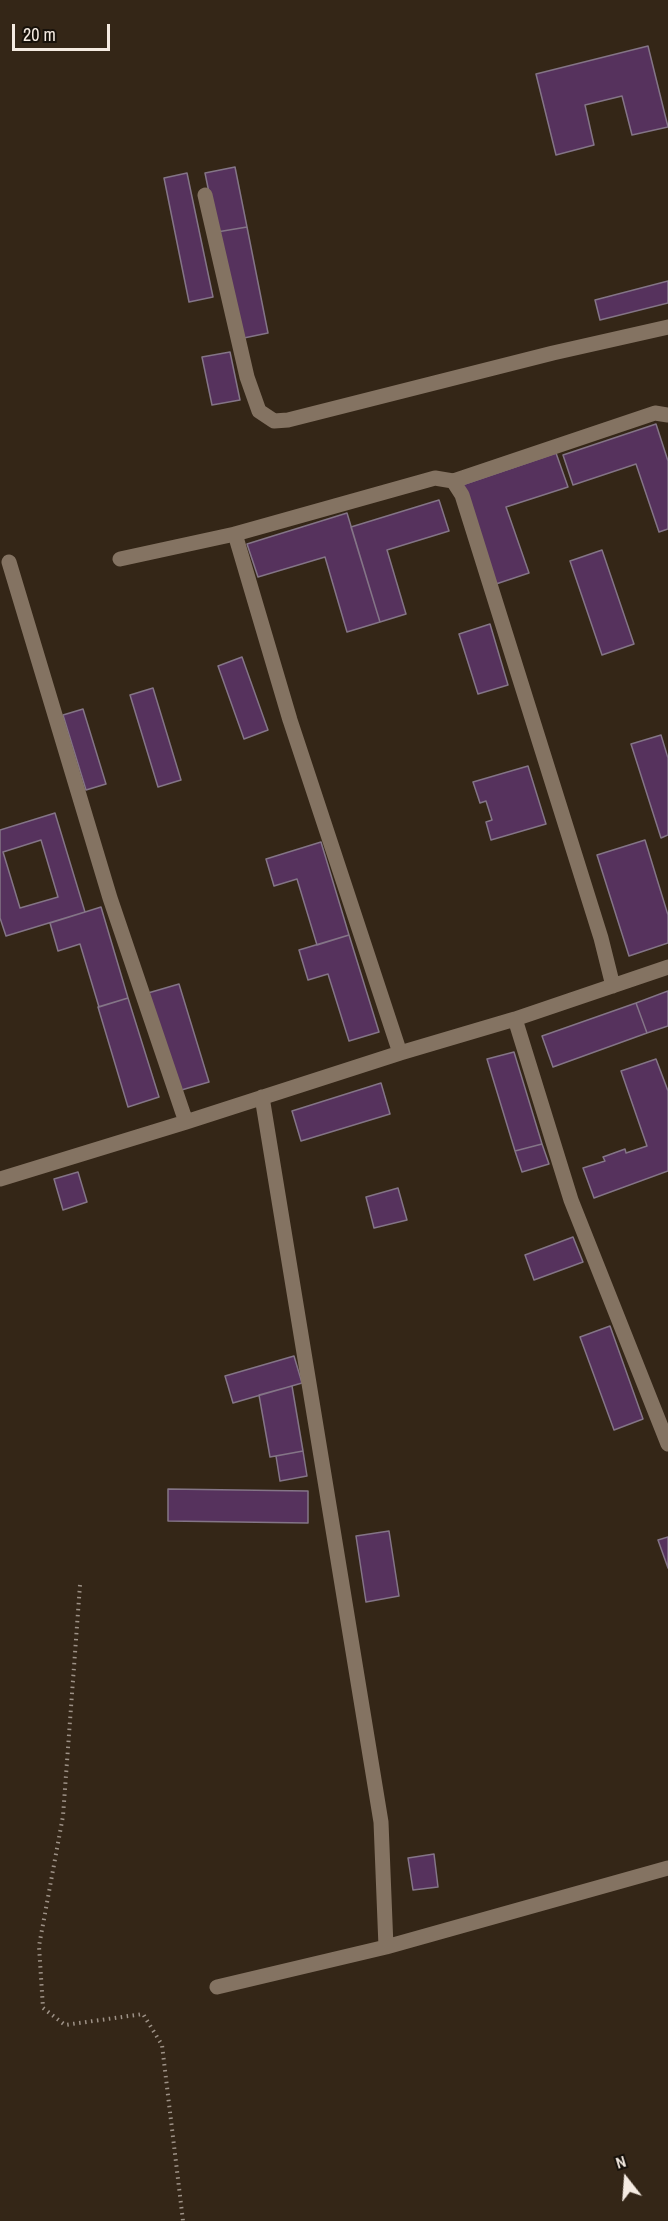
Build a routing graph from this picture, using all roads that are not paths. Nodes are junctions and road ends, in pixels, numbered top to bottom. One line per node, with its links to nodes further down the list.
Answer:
1 (205, 195): 2 (street)
2 (668, 327)
3 (668, 415): 4 (street)
4 (453, 481): 5 (street); 9 (street)
5 (235, 534): 6 (street); 11 (street)
6 (120, 560)
7 (9, 562): 13 (street)
8 (668, 968): 9 (street)
9 (613, 986): 10 (street)
10 (515, 1019): 11 (street); 15 (street)
11 (400, 1053): 12 (street)
12 (262, 1097): 13 (street); 17 (street)
13 (186, 1122): 14 (street)
14 (0, 1179)
15 (668, 1444)
16 (668, 1868): 17 (street)
17 (386, 1947): 18 (street)
18 (217, 1987)

